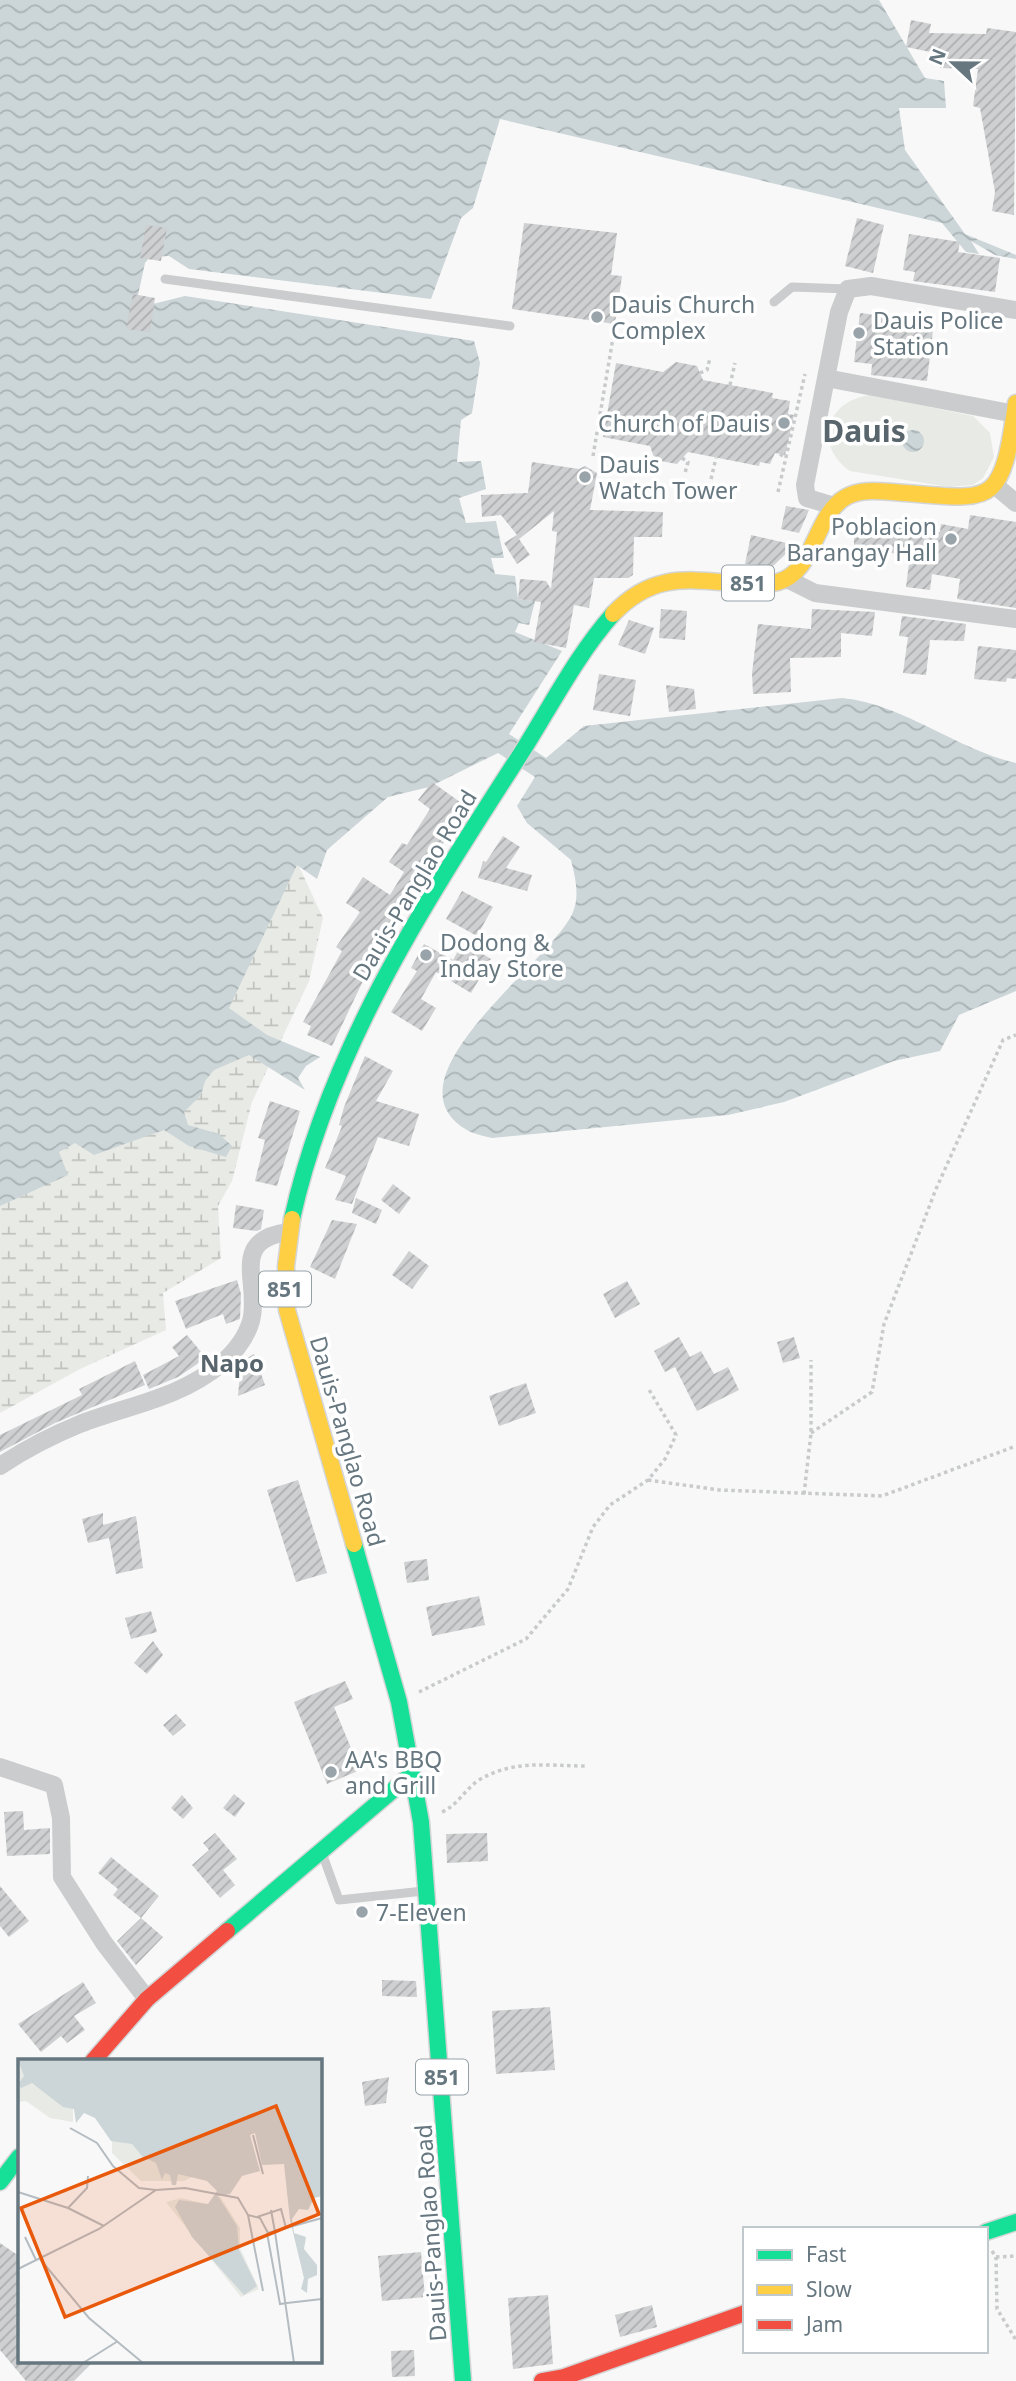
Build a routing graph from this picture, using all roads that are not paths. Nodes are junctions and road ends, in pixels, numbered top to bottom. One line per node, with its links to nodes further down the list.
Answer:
1 (165, 279): 5 (lane)
2 (848, 289): 3 (lane); 4 (street); 6 (street)
3 (774, 302)
4 (1016, 310)
5 (510, 326)
6 (826, 378): 7 (street); 10 (street)
7 (1016, 410): 8 (main road)
8 (998, 487): 9 (street); 10 (main road)
9 (1016, 503)
10 (834, 506): 11 (main road, 851)
11 (787, 579): 12 (street); 13 (main road, Dauis-Panglao Road / 851)
12 (1016, 620)
13 (288, 1233): 14 (street); 16 (main road, Dauis-Panglao Road / 851)
14 (0, 1466)
15 (0, 1768): 19 (street)
16 (412, 1774): 17 (main road); 18 (main road, Dauis-Panglao Road / 851)
17 (321, 1851): 18 (lane); 19 (main road)
18 (428, 1891): 26 (main road, Dauis-Panglao Road / 851)
19 (147, 1999): 20 (main road)
20 (95, 2059)
21 (18, 2158): 22 (main road)
22 (0, 2182)
23 (1016, 2222): 24 (main road)
24 (988, 2231)
25 (743, 2314): 27 (main road)
26 (463, 2381)
27 (542, 2381)

